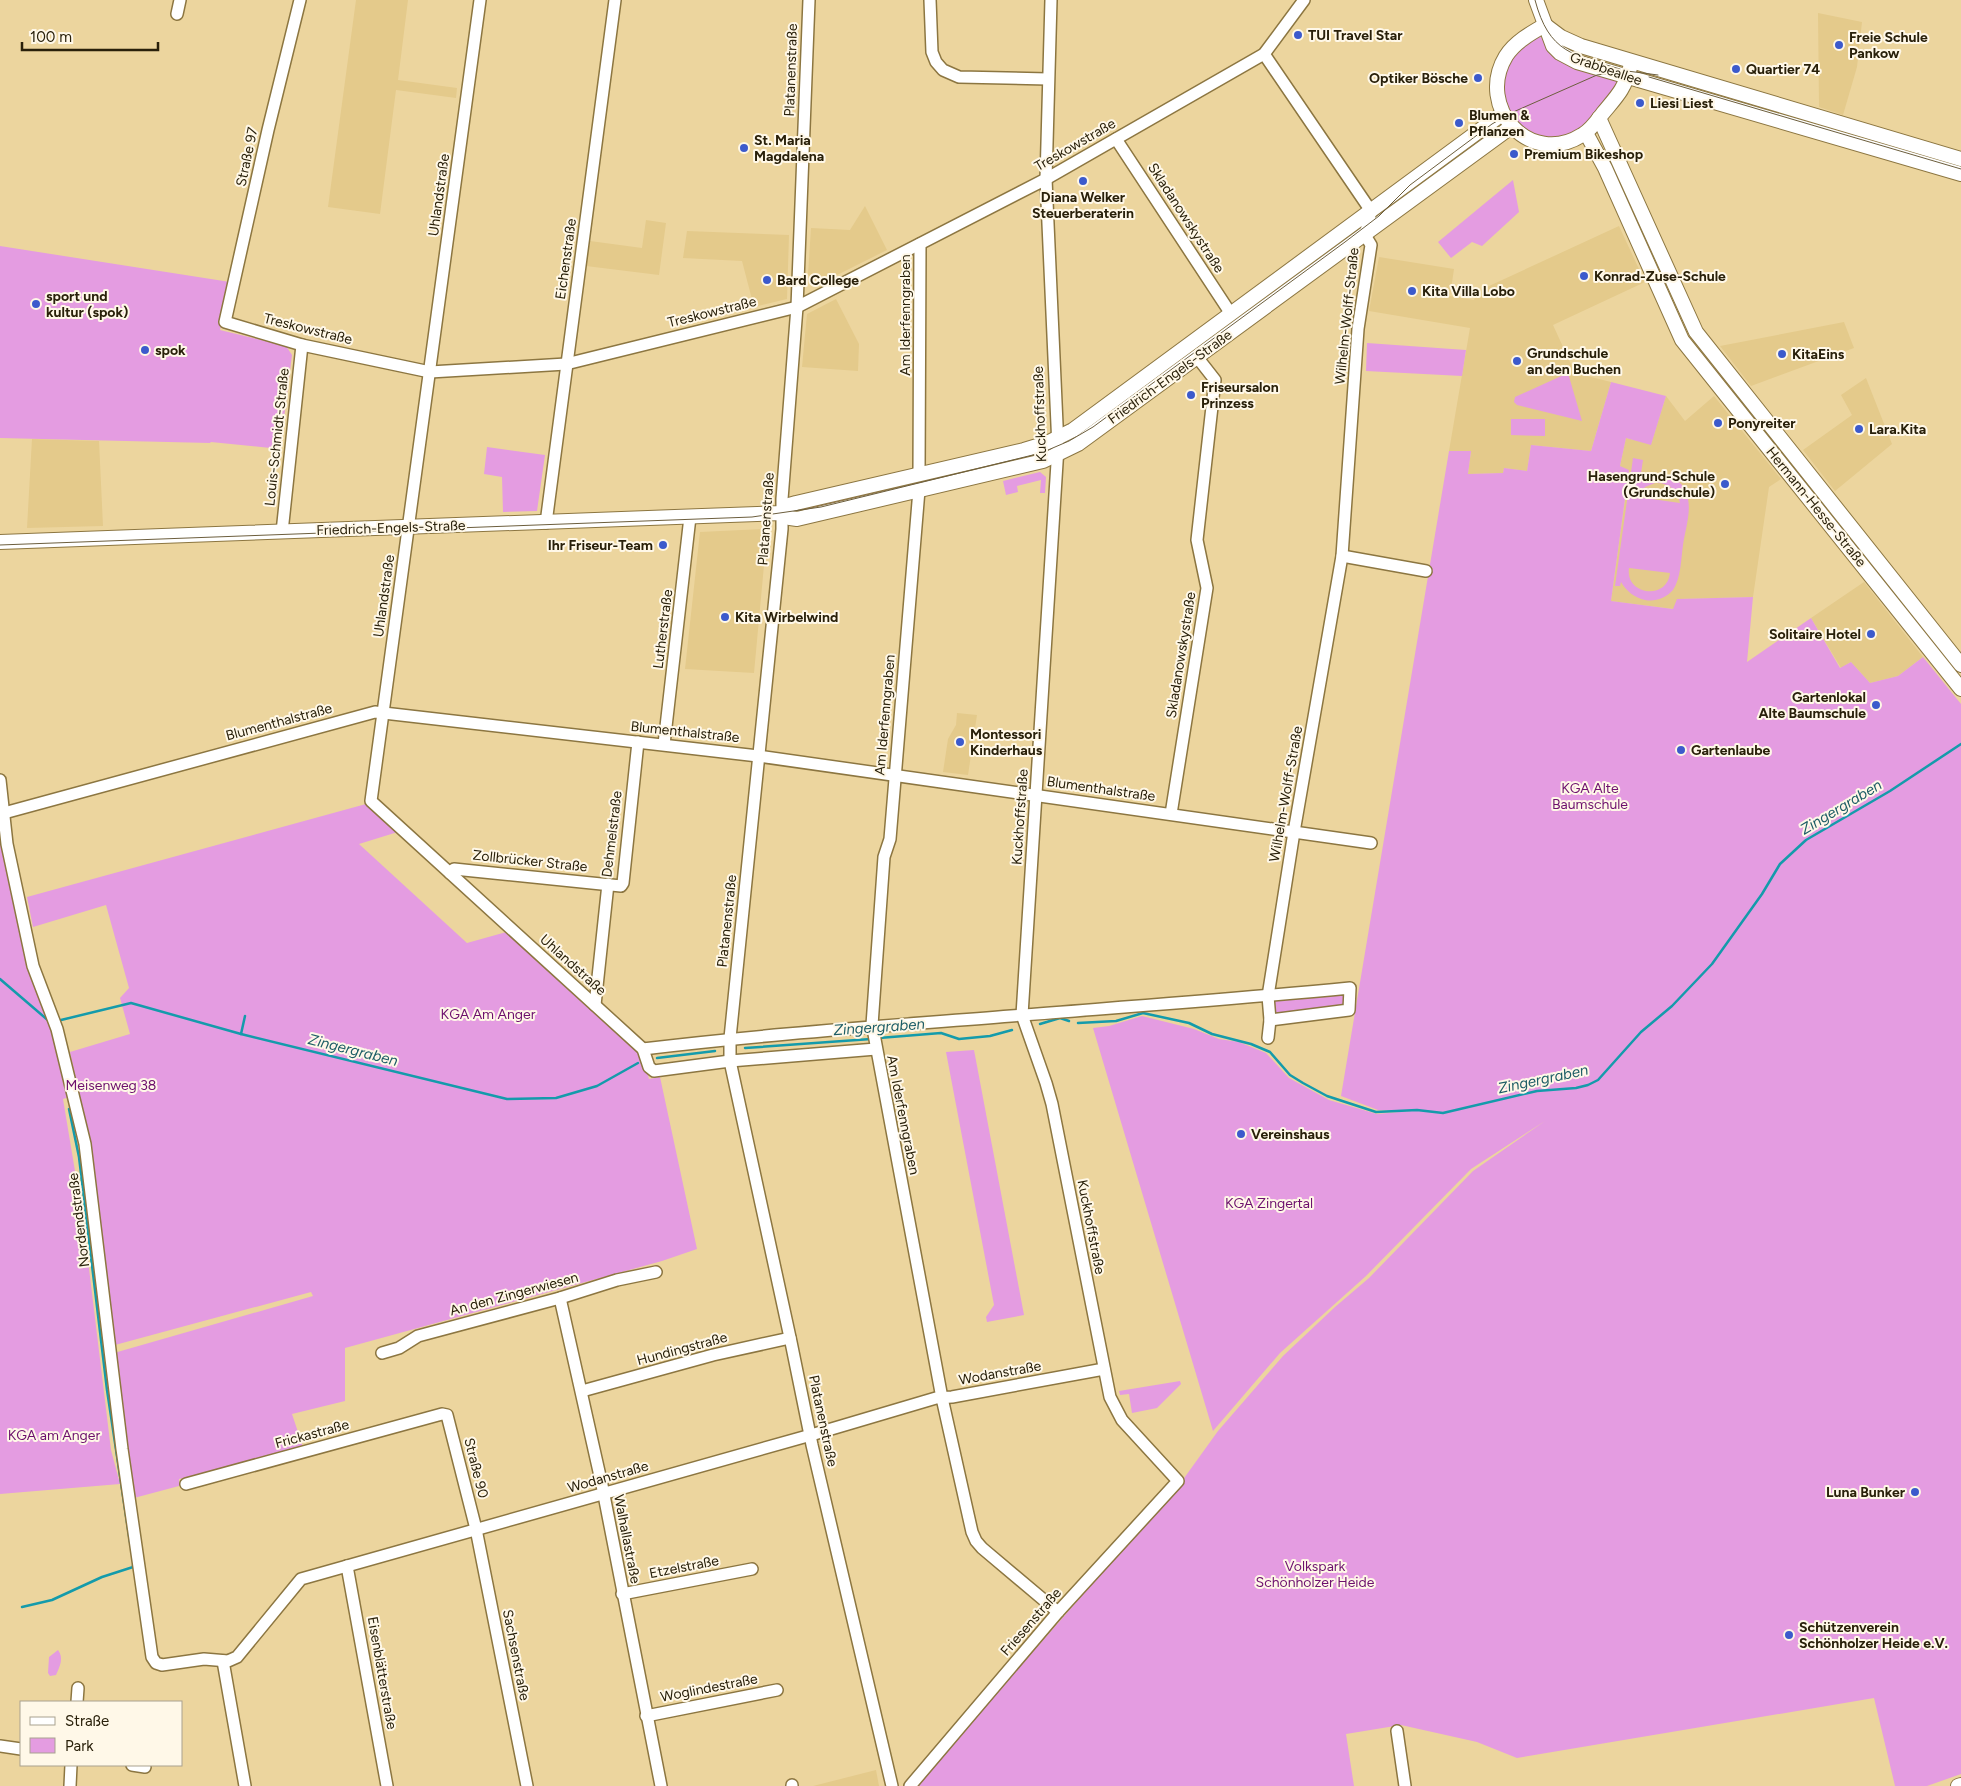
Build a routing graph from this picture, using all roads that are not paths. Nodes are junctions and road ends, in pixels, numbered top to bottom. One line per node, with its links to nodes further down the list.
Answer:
1 (180, 0): 10 (street)
2 (300, 0): 29 (street, Straße 97)
3 (480, 0): 33 (street, Uhlandstraße)
4 (615, 0): 32 (street, Eichenstraße)
5 (809, 0): 27 (street, Platanenstraße)
6 (930, 0): 15 (street)
7 (1051, 0): 15 (street, Kuckhoffstraße)
8 (1304, 0): 12 (street, Treskowstraße)
9 (1536, 0): 11 (main road)
10 (177, 14)
11 (1545, 25): 13 (main road, Grabbeallee); 14 (main road, Grabbeallee); 16 (main road)
12 (1264, 54): 20 (street, Treskowstraße); 24 (street)
13 (1632, 62): 14 (main road); 21 (main road, Grabbeallee)
14 (1628, 77): 17 (main road); 22 (main road, Grabbeallee)
15 (1048, 79): 23 (street, Kuckhoffstraße)
16 (1502, 114): 18 (main road); 24 (main road, Friedrich-Engels-Straße)
17 (1599, 118): 19 (main road); 46 (main road, Hermann-Hesse-Straße)
18 (1511, 127): 19 (main road); 25 (main road, Friedrich-Engels-Straße)
19 (1586, 132): 47 (main road, Hermann-Hesse-Straße)
20 (1116, 139): 23 (street, Treskowstraße); 28 (street, Skladanowskystraße)
21 (1961, 159)
22 (1961, 174)
23 (1046, 179): 26 (street, Treskowstraße); 34 (street, Kuckhoffstraße)
24 (1371, 211): 25 (street, Wilhelm-Wolff-Straße); 28 (main road, Friedrich-Engels-Straße)
25 (1365, 235): 31 (main road, Friedrich-Engels-Straße); 44 (street, Wilhelm-Wolff-Straße)
26 (920, 244): 27 (street, Treskowstraße); 36 (street, Am Iderfenngraben)
27 (797, 306): 32 (street, Treskowstraße); 38 (street, Platanenstraße)
28 (1230, 314): 34 (main road, Friedrich-Engels-Straße)
29 (225, 322): 30 (street, Treskowstraße)
30 (302, 345): 33 (street, Treskowstraße); 42 (street, Louis-Schmidt-Straße)
31 (1197, 357): 35 (main road, Friedrich-Engels-Straße); 56 (street, Skladanowskystraße)
32 (566, 364): 33 (street, Treskowstraße); 40 (street, Eichenstraße)
33 (430, 372): 41 (street, Uhlandstraße)
34 (1058, 438): 35 (street, Kuckhoffstraße); 36 (main road, Friedrich-Engels-Straße)
35 (1057, 455): 37 (main road, Friedrich-Engels-Straße); 54 (street, Kuckhoffstraße)
36 (919, 475): 38 (main road, Friedrich-Engels-Straße)
37 (919, 490): 38 (main road, Friedrich-Engels-Straße); 52 (street, Am Iderfenngraben)
38 (782, 514): 39 (main road, Friedrich-Engels-Straße); 51 (street, Platanenstraße)
39 (690, 518): 40 (main road, Friedrich-Engels-Straße); 50 (street, Lutherstraße)
40 (546, 522): 41 (main road, Friedrich-Engels-Straße)
41 (409, 527): 42 (main road, Friedrich-Engels-Straße); 48 (street, Uhlandstraße)
42 (282, 532): 43 (main road, Friedrich-Engels-Straße)
43 (0, 542)
44 (1342, 556): 45 (street); 57 (street, Wilhelm-Wolff-Straße)
45 (1426, 571)
46 (1961, 665)
47 (1961, 689)
48 (383, 713): 49 (street, Blumenthalstraße); 55 (street, Blumenthalstraße); 59 (street, Uhlandstraße)
49 (638, 742): 50 (street, Blumenthalstraße); 60 (street, Dehmelstraße)
50 (664, 744): 51 (street, Blumenthalstraße)
51 (758, 756): 52 (street, Blumenthalstraße); 65 (street, Platanenstraße)
52 (895, 774): 54 (street, Blumenthalstraße); 66 (street, Am Iderfenngraben)
53 (0, 780): 55 (street, Nordendstraße)
54 (1037, 794): 56 (street, Blumenthalstraße); 63 (street, Kuckhoffstraße)
55 (4, 813): 87 (street, Nordendstraße)
56 (1171, 814): 57 (street, Blumenthalstraße)
57 (1294, 832): 58 (street, Blumenthalstraße); 61 (street, Wilhelm-Wolff-Straße)
58 (1371, 843)
59 (450, 873): 60 (street, Zollbrücker Straße); 62 (street, Uhlandstraße)
60 (608, 884): 62 (street, Dehmelstraße)
61 (1268, 996): 63 (street); 64 (street, Wilhelm-Wolff-Straße); 64 (street)
62 (595, 1005): 68 (street, Uhlandstraße)
63 (1022, 1015): 66 (street); 74 (street, Kuckhoffstraße)
64 (1270, 1020): 67 (street, Wilhelm-Wolff-Straße)
65 (730, 1038): 66 (street); 68 (street); 69 (street)
66 (874, 1038): 69 (street); 76 (street, Am Iderfenngraben)
67 (1268, 1038)
68 (644, 1051): 69 (street)
69 (730, 1061): 72 (street, Platanenstraße)
70 (656, 1272): 71 (street, An den Zingerwiesen)
71 (560, 1298): 73 (street, An den Zingerwiesen); 75 (street, Walhallastraße)
72 (790, 1338): 75 (street, Hundingstraße); 78 (street, Platanenstraße)
73 (382, 1353)
74 (1104, 1369): 76 (street, Wodanstraße); 79 (street, Kuckhoffstraße)
75 (582, 1391): 81 (street, Walhallastraße)
76 (942, 1398): 78 (street, Wodanstraße); 86 (street, Am Iderfenngraben)
77 (446, 1414): 80 (street, Frickastraße); 82 (street, Straße 90)
78 (811, 1435): 81 (street, Wodanstraße); 101 (street, Platanenstraße)
79 (1178, 1481): 86 (street, Friesenstraße)
80 (186, 1484)
81 (603, 1494): 82 (street, Wodanstraße); 85 (street, Walhallastraße)
82 (476, 1529): 83 (street, Wodanstraße); 99 (street, Sachsenstraße)
83 (347, 1566): 87 (street, Wodanstraße); 98 (street, Eisenblätterstraße)
84 (752, 1569): 85 (street, Etzelstraße)
85 (622, 1594): 91 (street, Walhallastraße)
86 (1058, 1612): 102 (street, Friesenstraße)
87 (223, 1661): 97 (street)
88 (78, 1688): 90 (street)
89 (777, 1690): 91 (street, Woglindestraße)
90 (77, 1701)
91 (646, 1716): 100 (street, Walhallastraße)
92 (1397, 1731): 103 (street)
93 (0, 1746): 94 (street)
94 (20, 1749)
95 (71, 1766): 96 (street)
96 (70, 1786)
97 (245, 1786)
98 (387, 1786)
99 (527, 1786)
100 (661, 1786)
101 (892, 1786)
102 (910, 1786)
103 (1405, 1786)

